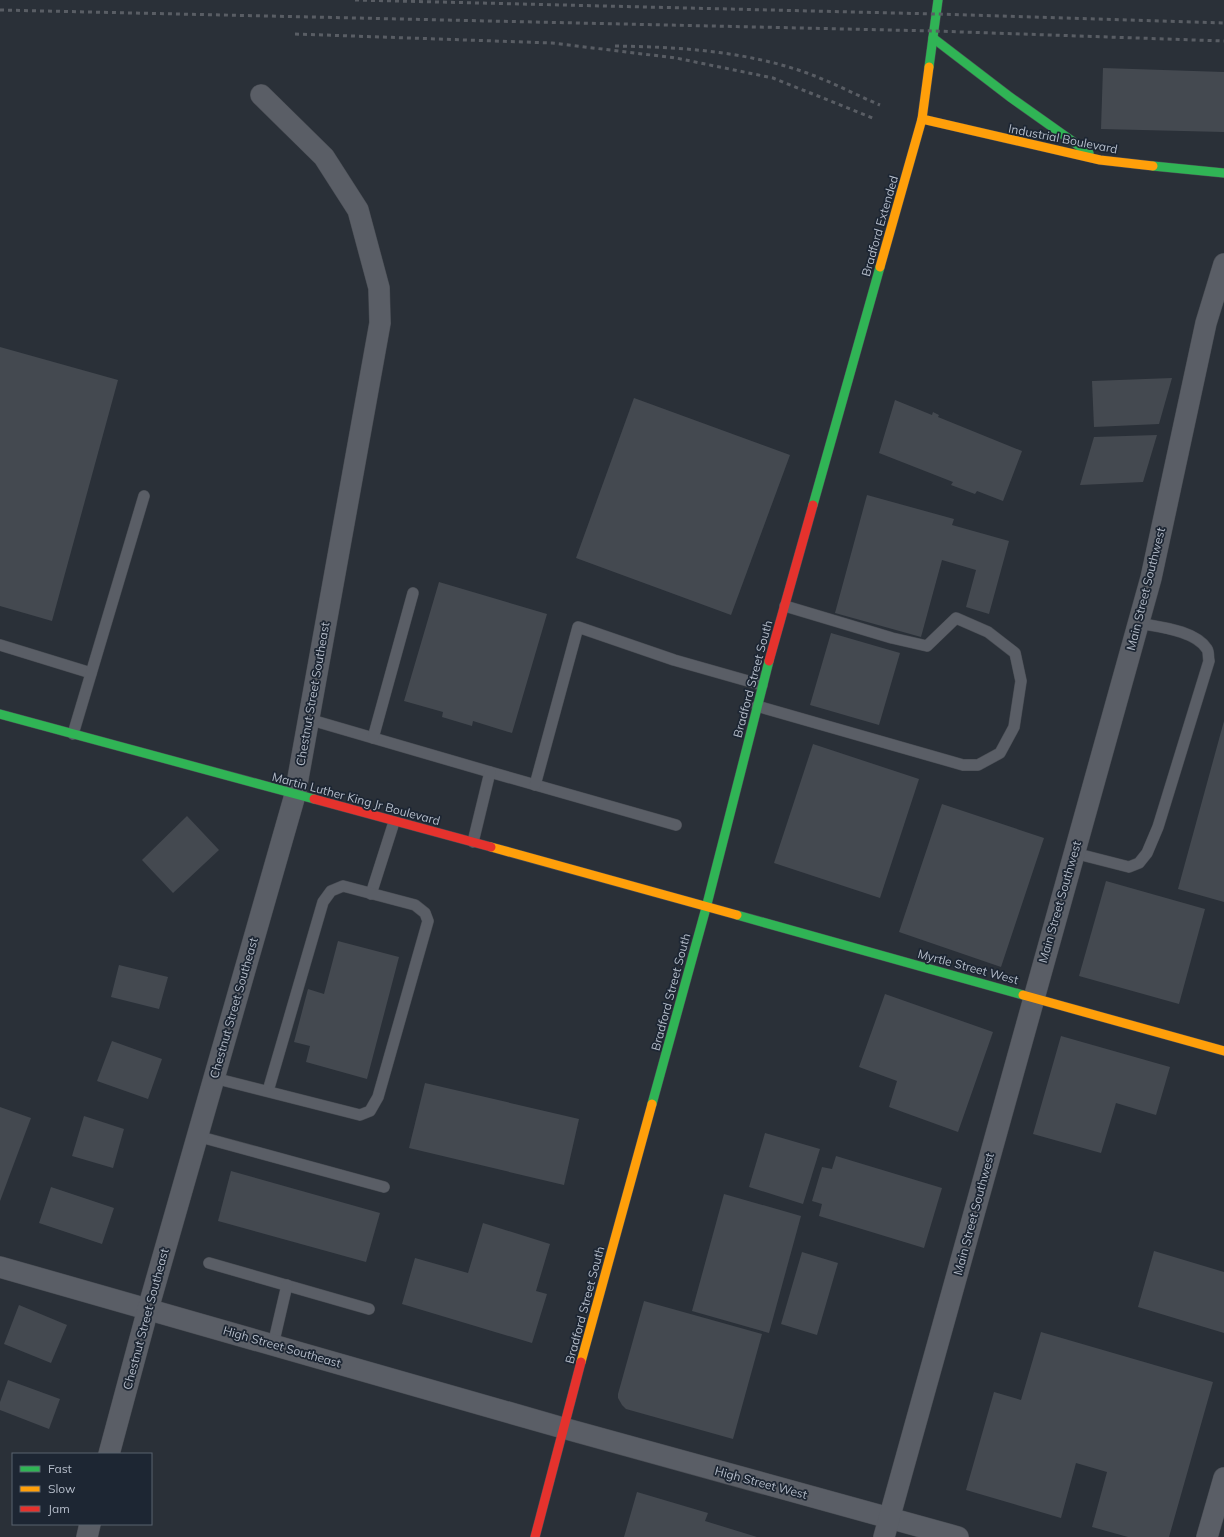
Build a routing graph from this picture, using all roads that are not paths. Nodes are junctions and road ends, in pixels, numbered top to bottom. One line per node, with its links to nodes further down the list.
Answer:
1 (938, 0): 2 (street, Bradford Extended)
2 (933, 38): 4 (street, Bradford Extended); 5 (street)
3 (261, 95): 18 (street, Chestnut Street Southeast)
4 (922, 120): 5 (street, Industrial Boulevard); 8 (street, Bradford Extended)
5 (1100, 160): 6 (street, Industrial Boulevard)
6 (1224, 173)
7 (1224, 264): 12 (street, Main Street Southwest)
8 (829, 454): 11 (street, Bradford Street South)
9 (144, 496): 14 (lane)
10 (413, 593): 20 (lane)
11 (785, 606): 15 (street, Bradford Street South); 16 (lane)
12 (1138, 622): 27 (street, Main Street Southwest); 27 (lane)
13 (0, 645): 14 (lane)
14 (91, 673): 19 (lane)
15 (762, 685): 16 (street, Bradford Street South); 22 (lane)
16 (757, 706): 29 (street, Bradford Street South)
17 (0, 714): 19 (street, Martin Luther King Jr Boulevard)
18 (308, 719): 20 (lane); 23 (street, Chestnut Street Southeast)
19 (73, 734): 23 (street, Martin Luther King Jr Boulevard)
20 (373, 738): 21 (lane)
21 (490, 772): 22 (lane); 26 (lane)
22 (535, 785): 25 (lane)
23 (295, 795): 24 (street, Martin Luther King Jr Boulevard); 32 (street, Chestnut Street Southeast)
24 (394, 822): 26 (street, Martin Luther King Jr Boulevard); 28 (lane)
25 (676, 825)
26 (473, 842): 29 (street, Martin Luther King Jr Boulevard)
27 (1074, 853): 30 (street, Main Street Southwest)
28 (371, 894): 33 (lane); 33 (lane)
29 (706, 908): 30 (street, Myrtle Street West); 42 (street, Bradford Street South)
30 (1033, 998): 31 (street, Myrtle Street West); 46 (street, Main Street Southwest)
31 (1224, 1051)
32 (214, 1078): 33 (lane); 34 (street, Chestnut Street Southeast)
33 (268, 1091)
34 (197, 1136): 35 (lane); 39 (street, Chestnut Street Southeast)
35 (384, 1187)
36 (209, 1263): 38 (lane)
37 (0, 1267): 39 (street, High Street Southeast)
38 (287, 1285): 40 (lane); 41 (lane)
39 (148, 1309): 41 (street, High Street Southeast); 43 (street, Chestnut Street Southeast)
40 (369, 1309)
41 (273, 1345): 42 (street, High Street Southeast)
42 (563, 1428): 46 (street, High Street West); 48 (street, Bradford Street South)
43 (109, 1453)
44 (1224, 1478): 50 (street)
45 (90, 1525): 47 (street)
46 (887, 1528): 49 (street, High Street West)
47 (87, 1537)
48 (535, 1537)
49 (958, 1537)
50 (1207, 1537)

